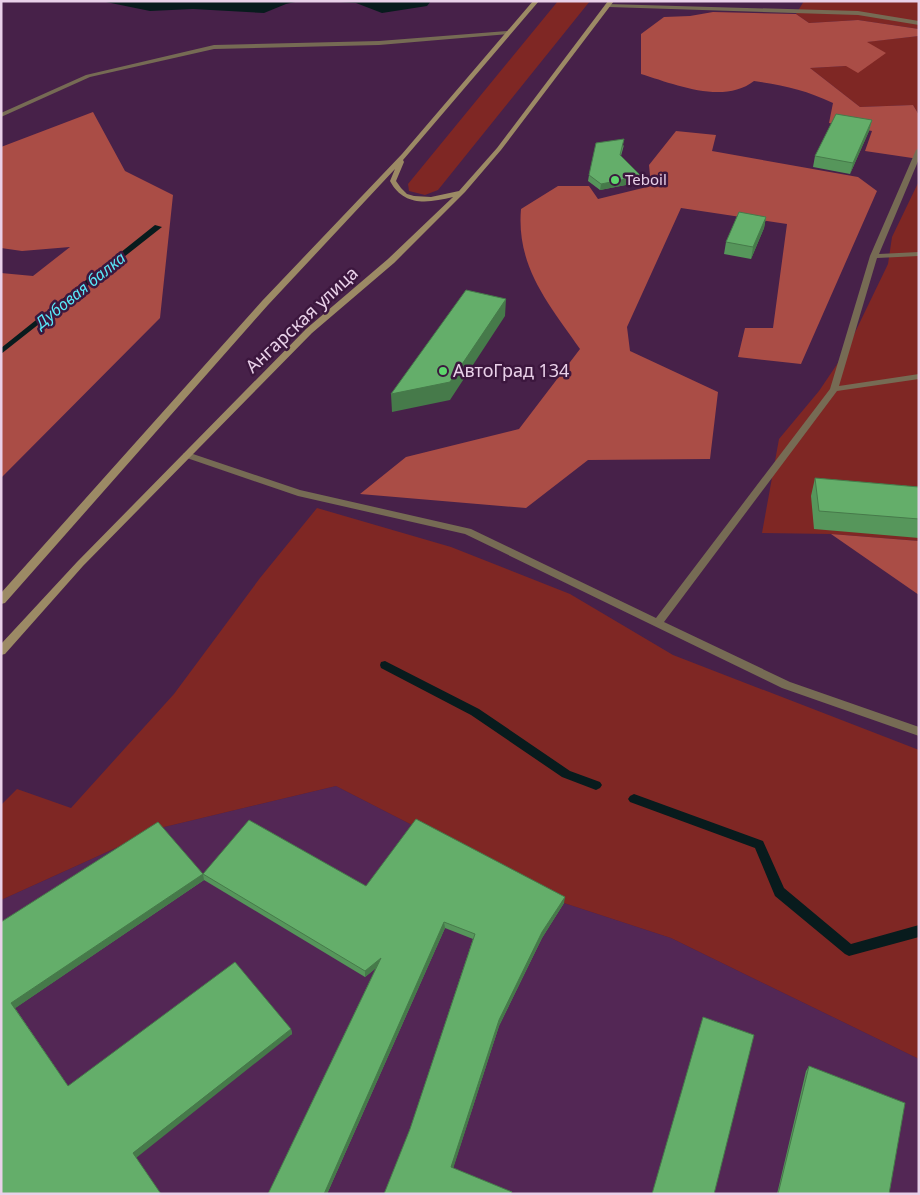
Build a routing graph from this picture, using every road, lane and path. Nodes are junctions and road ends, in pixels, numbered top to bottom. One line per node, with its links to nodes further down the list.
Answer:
1 (536, 1): 4 (main road, Ангарская улица)
2 (610, 3): 3 (street); 8 (main road, Ангарская улица)
3 (919, 24)
4 (507, 33): 5 (street); 7 (main road, Ангарская улица)
5 (1, 115)
6 (919, 150): 10 (street)
7 (404, 155): 8 (main road); 14 (main road, Ангарская улица)
8 (463, 191): 13 (main road, Ангарская улица)
9 (919, 254): 10 (street)
10 (874, 256): 12 (street)
11 (919, 376): 12 (street)
12 (834, 389): 15 (street)
13 (187, 456): 15 (street); 16 (main road, Ангарская улица)
14 (1, 600)
15 (659, 621): 17 (street)
16 (1, 651)
17 (919, 732)

